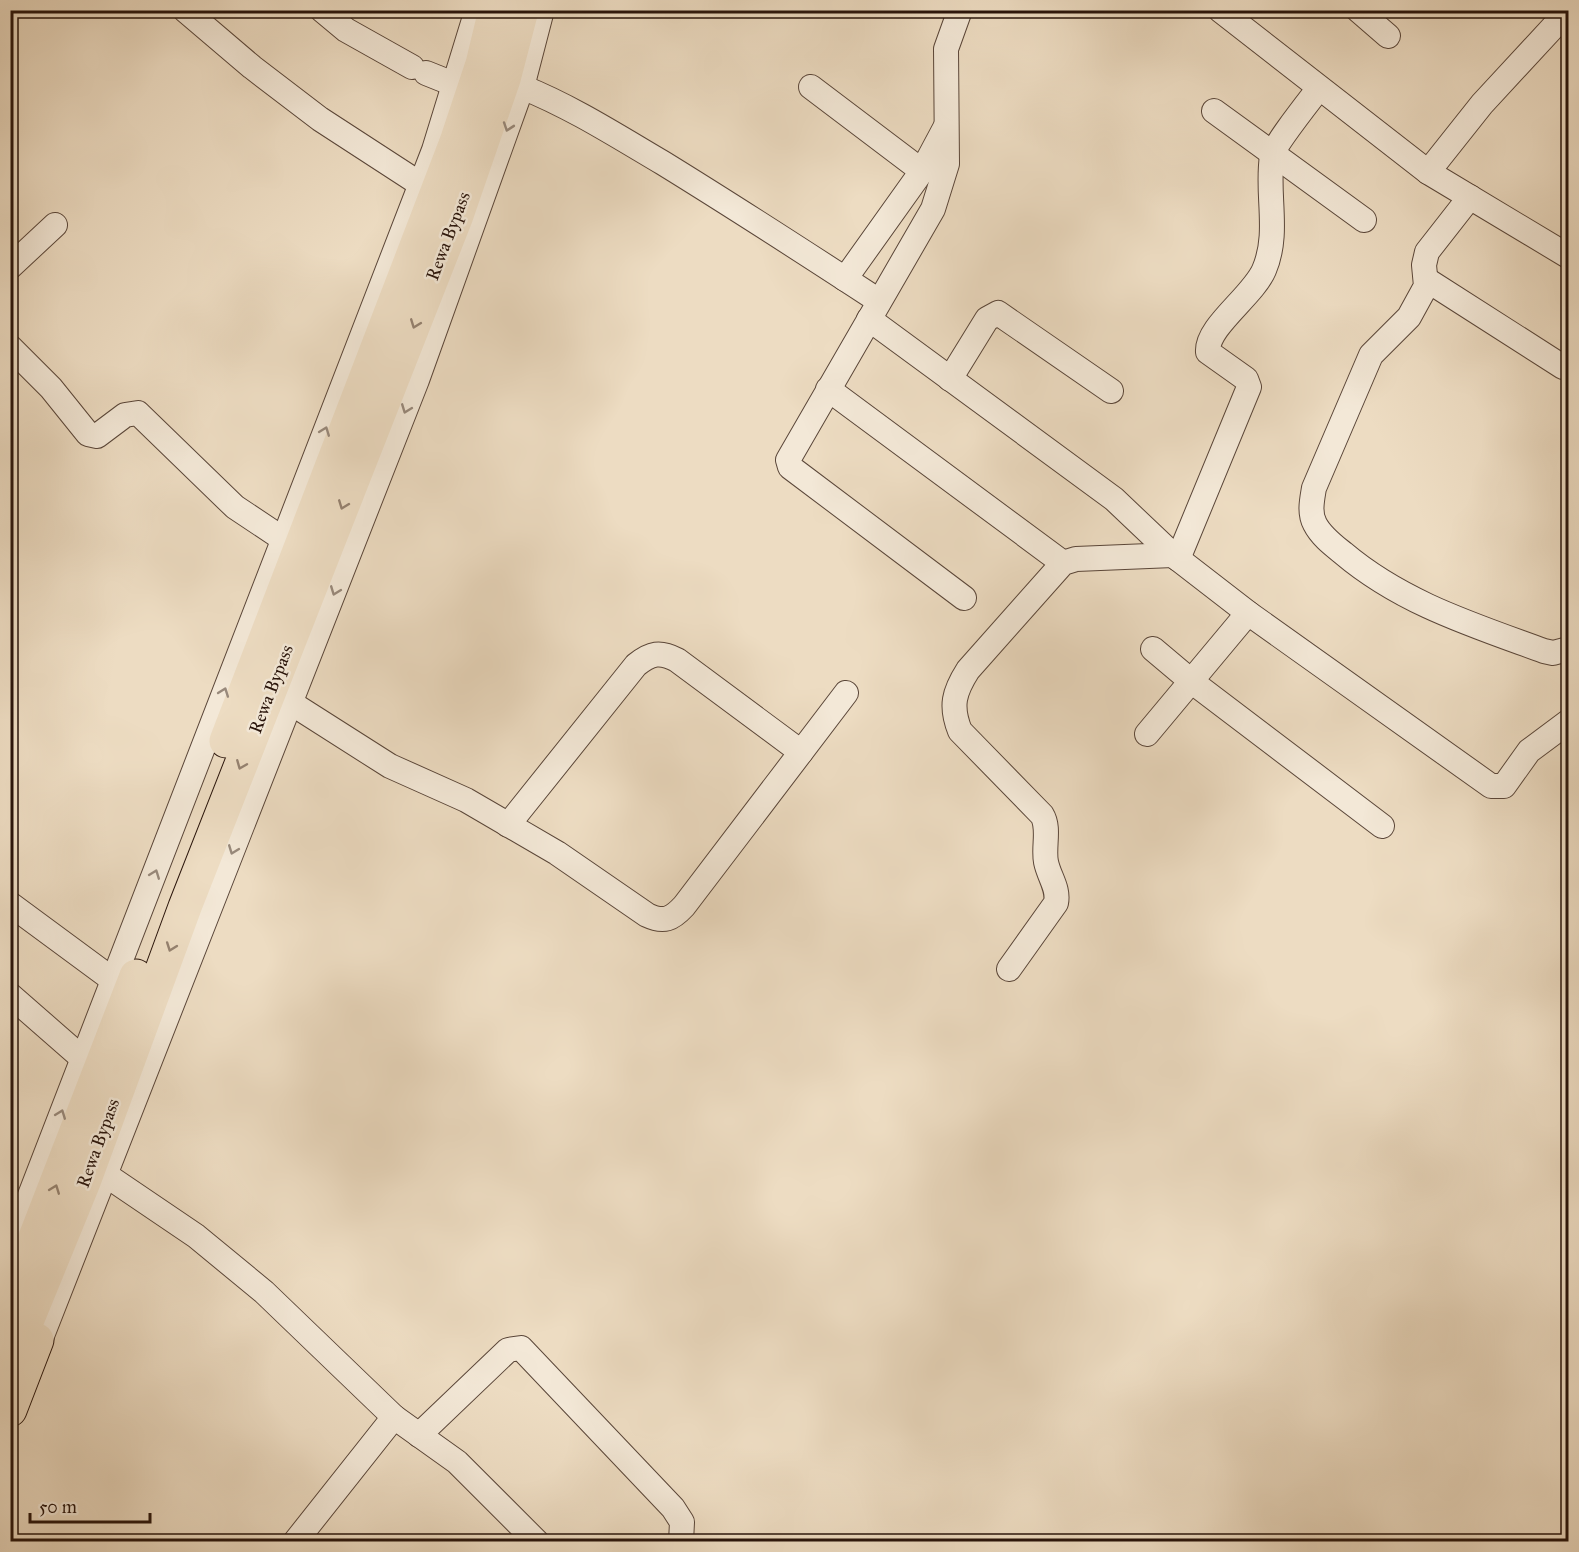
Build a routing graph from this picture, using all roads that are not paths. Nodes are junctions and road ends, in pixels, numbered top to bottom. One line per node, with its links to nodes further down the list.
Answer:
1 (185, 10): 21 (street)
2 (322, 10): 12 (street)
3 (477, 10): 12 (street)
4 (495, 10): 57 (highway, Rewa Bypass, one-way to 4)
5 (522, 10): 57 (highway, Rewa Bypass, one-way to 57)
6 (542, 10): 13 (street)
7 (960, 10): 17 (street)
8 (1220, 10): 15 (street)
9 (1358, 10): 11 (street)
10 (1569, 11): 20 (street)
11 (1388, 36)
12 (456, 85): 21 (street)
13 (522, 87): 27 (street); 44 (street, one-way to 44)
14 (811, 87): 19 (street)
15 (1319, 88): 18 (street); 20 (street)
16 (1214, 111): 18 (street)
17 (946, 126): 19 (street); 29 (street)
18 (1272, 153): 23 (street); 36 (street)
19 (922, 171): 27 (street)
20 (1428, 172): 22 (street)
21 (420, 184): 35 (street, one-way to 21)
22 (1470, 197): 25 (street); 28 (street)
23 (1364, 220)
24 (55, 225): 26 (street)
25 (1569, 256)
26 (10, 267)
27 (845, 279): 29 (street)
28 (1427, 280): 31 (street); 41 (street)
29 (874, 310): 32 (street); 33 (street)
30 (10, 347): 35 (street)
31 (1563, 367)
32 (950, 379): 34 (street); 36 (street)
33 (828, 388): 37 (street); 38 (street)
34 (1111, 391)
35 (283, 539): 52 (street, one-way to 35)
36 (1175, 557): 37 (street); 39 (street)
37 (1063, 562): 51 (street)
38 (964, 598)
39 (1248, 613): 42 (street); 45 (street)
40 (1153, 649): 42 (street)
41 (1569, 650)
42 (1191, 681): 46 (street); 49 (street)
43 (846, 693): 47 (street)
44 (291, 703): 48 (street); 55 (street, one-way to 55)
45 (1569, 722)
46 (1147, 734)
47 (801, 752): 48 (street); 48 (street)
48 (508, 825)
49 (1382, 826)
50 (10, 904): 52 (street)
51 (1009, 969)
52 (113, 980): 54 (street)
53 (10, 995): 54 (street)
54 (82, 1058): 56 (street, one-way to 54)
55 (106, 1175): 58 (street); 60 (street)
56 (10, 1247)
57 (22, 1285): 58 (highway)
58 (22, 1359): 59 (highway)
59 (10, 1410)
60 (394, 1417): 61 (street); 62 (street)
61 (419, 1435): 63 (street); 64 (street)
62 (295, 1542)
63 (537, 1542)
64 (681, 1542)

